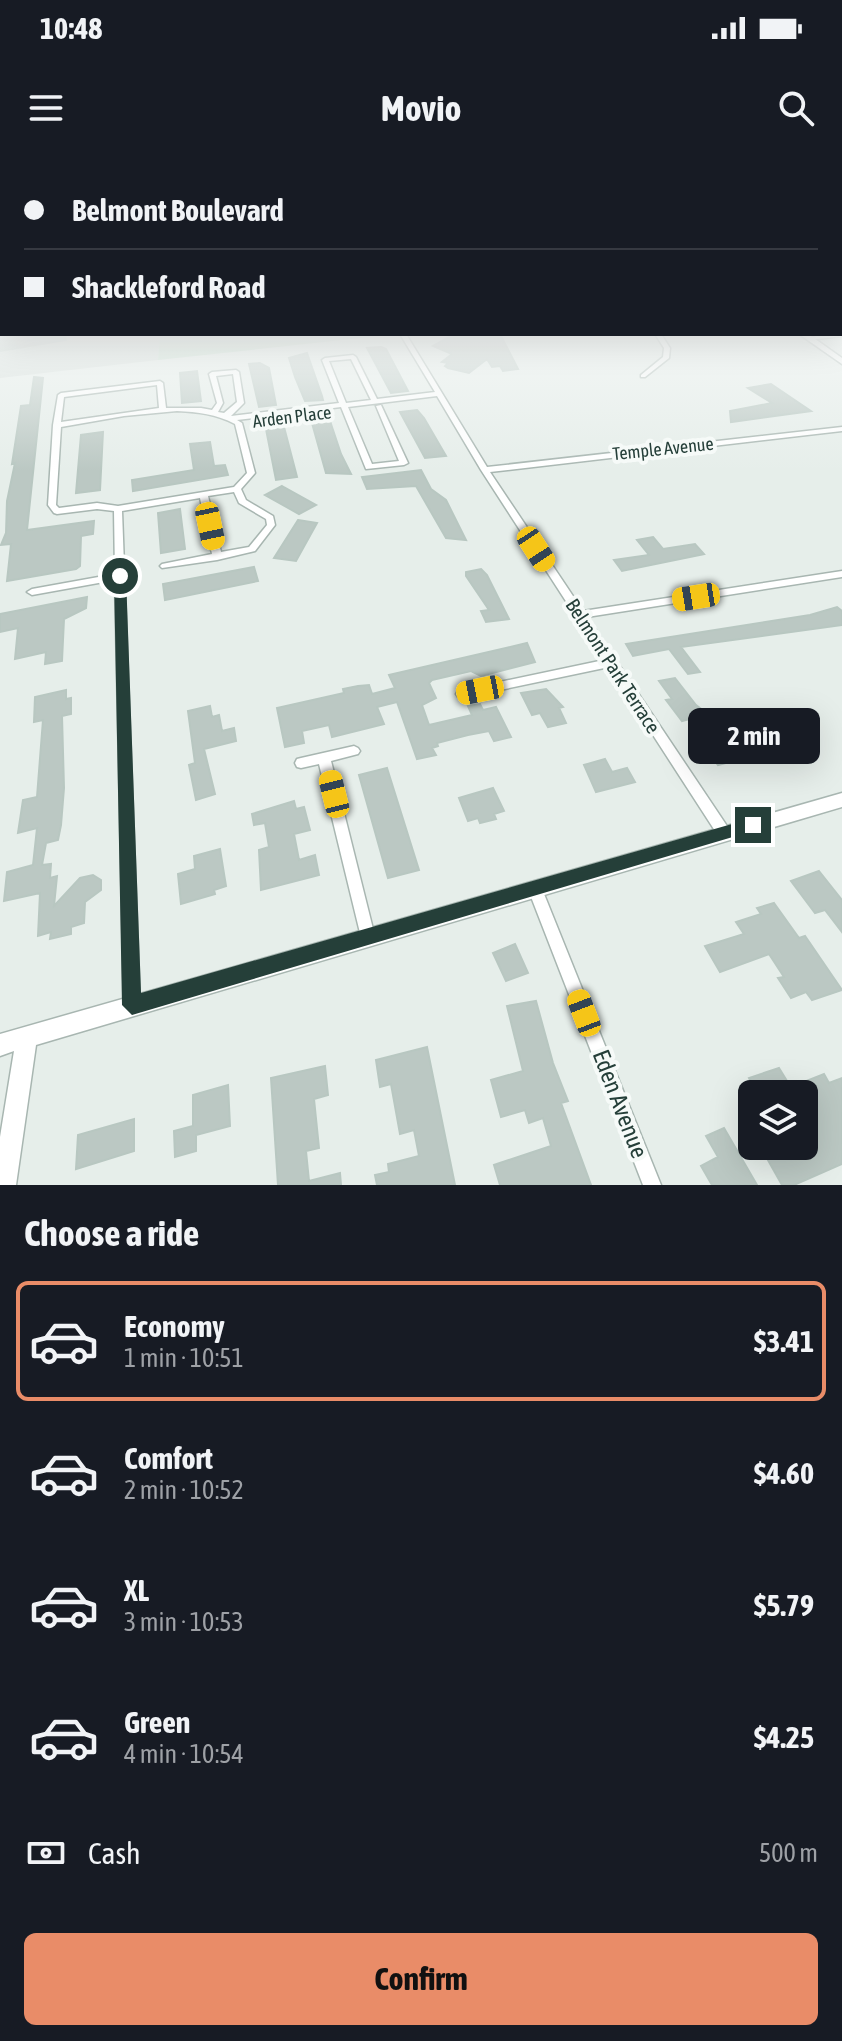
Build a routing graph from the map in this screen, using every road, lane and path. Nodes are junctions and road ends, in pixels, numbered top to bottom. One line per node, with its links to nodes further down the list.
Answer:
1 (212, 375): 10 (street)
2 (236, 375): 11 (street)
3 (331, 375): 8 (street)
4 (362, 375): 7 (street)
5 (427, 375): 6 (street, Belmont Park Terrace)
6 (440, 397): 7 (street, Arden Place); 14 (street, Belmont Park Terrace)
7 (377, 404): 8 (street, Arden Place); 8 (street)
8 (345, 408): 11 (street, Arden Place)
9 (163, 411): 10 (street); 12 (street); 12 (street)
10 (214, 412): 11 (street)
11 (232, 419): 15 (street)
12 (57, 425): 17 (street)
13 (842, 429): 14 (street, Temple Avenue)
14 (485, 470): 23 (street, Belmont Park Terrace)
15 (237, 489): 16 (street); 18 (street)
16 (204, 495): 17 (street); 18 (street)
17 (118, 509): 21 (street)
18 (217, 557): 19 (street)
19 (165, 566)
20 (842, 574): 23 (street)
21 (120, 576): 22 (street); 33 (street)
22 (32, 592)
23 (579, 615): 24 (street, Belmont Park Terrace)
24 (610, 663): 25 (street); 30 (street, Belmont Park Terrace)
25 (462, 694)
26 (354, 751): 27 (street)
27 (324, 758): 28 (street); 32 (street)
28 (301, 763)
29 (842, 800): 30 (street)
30 (724, 833): 31 (street)
31 (535, 889): 32 (street); 37 (street, Eden Avenue)
32 (368, 937): 33 (street)
33 (132, 1005): 34 (street)
34 (27, 1037): 35 (street); 36 (street)
35 (0, 1045)
36 (4, 1185)
37 (652, 1185)

